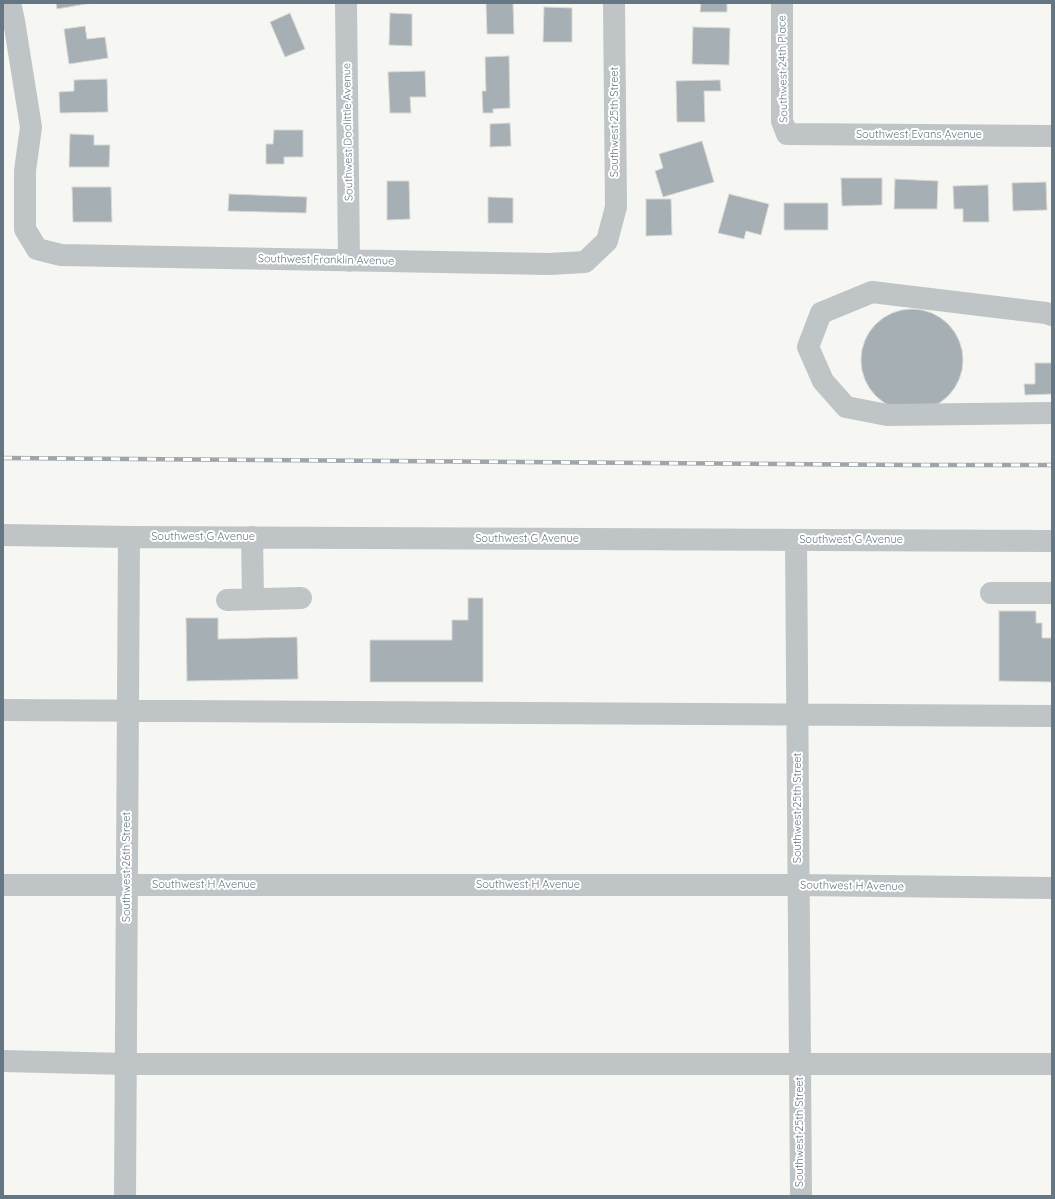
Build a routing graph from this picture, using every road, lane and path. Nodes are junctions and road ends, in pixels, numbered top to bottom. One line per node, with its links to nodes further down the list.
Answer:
1 (10, 3): 8 (street, Southwest Franklin Avenue)
2 (346, 3): 8 (street, Southwest Doolittle Avenue)
3 (614, 3): 7 (street, Southwest 25th Street)
4 (782, 3): 5 (street, Southwest 24th Place)
5 (787, 134): 6 (street, Southwest Evans Avenue)
6 (1052, 136)
7 (607, 241): 8 (street, Southwest Franklin Avenue)
8 (349, 261)
9 (1052, 315): 10 (street)
10 (1052, 413)
11 (3, 535): 12 (street, Southwest G Avenue)
12 (129, 537): 13 (street, Southwest G Avenue); 22 (street, Southwest 26th Street)
13 (252, 537): 14 (street, Southwest G Avenue); 18 (street)
14 (796, 540): 15 (street, Southwest G Avenue); 23 (street, Southwest 25th Street)
15 (1052, 541)
16 (991, 593): 17 (street)
17 (1052, 593)
18 (253, 598): 19 (street); 20 (street)
19 (301, 598)
20 (226, 600)
21 (3, 710): 22 (street)
22 (128, 712): 23 (street); 26 (street, Southwest 26th Street)
23 (797, 715): 24 (street); 27 (street, Southwest 25th Street)
24 (1052, 716)
25 (3, 885): 26 (street, Southwest H Avenue)
26 (127, 885): 27 (street, Southwest H Avenue); 30 (street, Southwest 26th Street)
27 (798, 885): 28 (street, Southwest H Avenue); 31 (street, Southwest 25th Street)
28 (1052, 888)
29 (3, 1061): 30 (street)
30 (126, 1064): 31 (street); 33 (street, Southwest 26th Street)
31 (800, 1064): 32 (street); 34 (street, Southwest 25th Street)
32 (1052, 1064)
33 (125, 1196)
34 (801, 1196)

